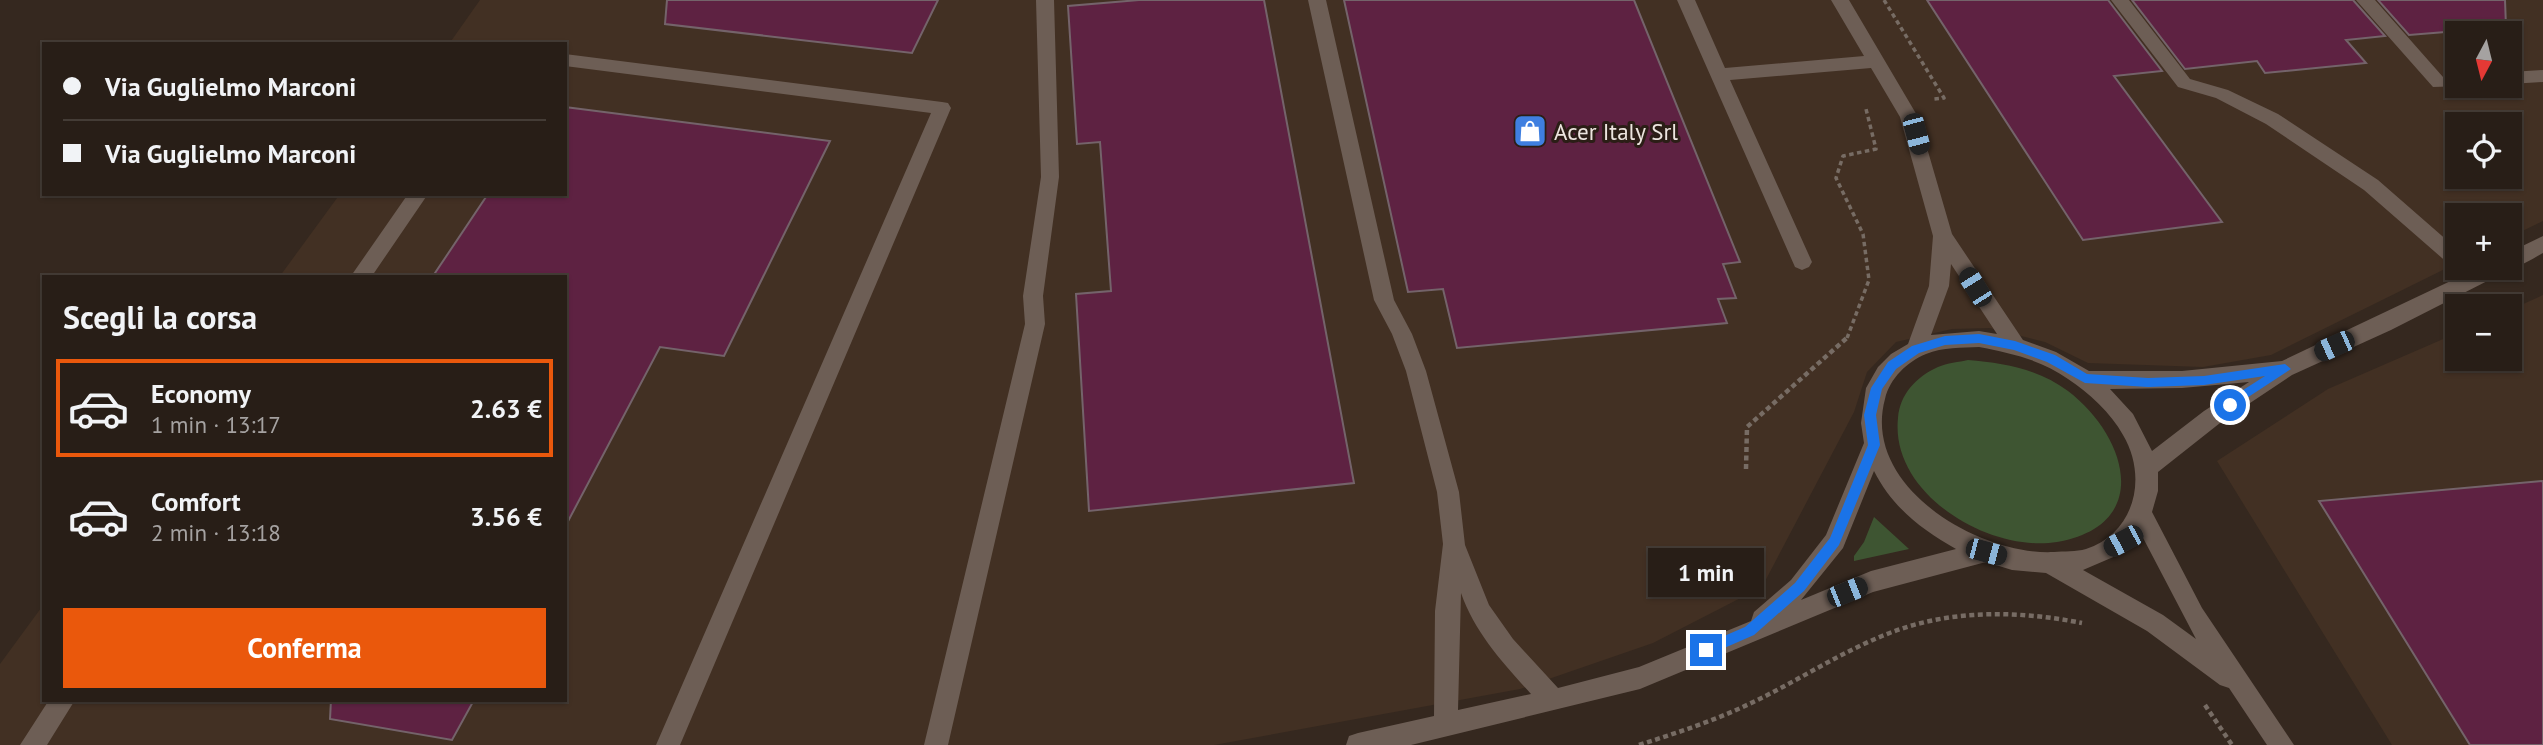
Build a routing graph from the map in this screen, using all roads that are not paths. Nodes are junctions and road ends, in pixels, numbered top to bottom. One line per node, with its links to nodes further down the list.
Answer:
1 (1045, 0): 38 (street)
2 (1317, 0): 28 (street)
3 (1686, 0): 9 (street)
4 (1840, 0): 8 (street)
5 (2120, 0): 16 (street)
6 (2365, 0): 12 (street)
7 (567, 60): 37 (street)
8 (1878, 61): 9 (street); 14 (street)
9 (1718, 75): 18 (street)
10 (2543, 76): 11 (street)
11 (2522, 77)
12 (2445, 83)
13 (418, 196): 19 (street)
14 (1943, 236): 21 (street); 22 (street)
15 (2543, 244): 17 (street)
16 (2445, 250)
17 (2522, 255)
18 (1802, 262)
19 (362, 275)
20 (2457, 280): 23 (street)
21 (2015, 345): 22 (street); 24 (street)
22 (1916, 349): 25 (street)
23 (2285, 369): 24 (street); 26 (street)
24 (2085, 379): 26 (street)
25 (1874, 445): 29 (street); 31 (street)
26 (2146, 468): 27 (street)
27 (2142, 514): 30 (street); 32 (street)
28 (1454, 544): 33 (street); 35 (street)
29 (1986, 552): 30 (street); 31 (street)
30 (2051, 564): 32 (street)
31 (1750, 631): 33 (street)
32 (2243, 688): 40 (street)
33 (1553, 701): 35 (street)
34 (63, 702): 36 (street)
35 (1446, 725): 39 (street)
36 (32, 745)
37 (668, 745)
38 (936, 745)
39 (1359, 745)
40 (2282, 745)

